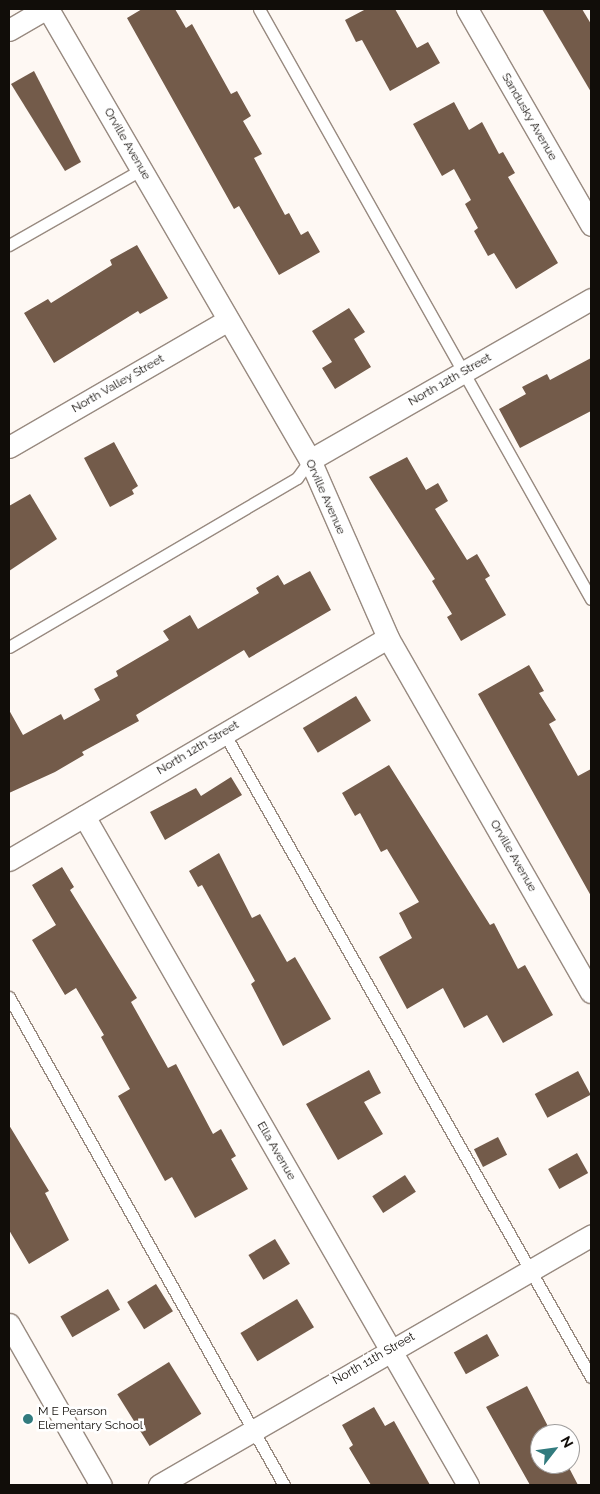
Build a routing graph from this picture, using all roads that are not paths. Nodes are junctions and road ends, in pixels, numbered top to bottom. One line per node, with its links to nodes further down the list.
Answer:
1 (46, 9): 4 (street); 5 (street, Orville Avenue)
2 (259, 9): 10 (lane)
3 (467, 9): 6 (street, Sandusky Avenue)
4 (9, 30)
5 (142, 169): 7 (lane); 9 (street, Orville Avenue)
6 (591, 225)
7 (9, 245)
8 (591, 299): 10 (street, North 12th Street)
9 (228, 320): 11 (street, North Valley Street); 12 (street, Orville Avenue)
10 (465, 371): 12 (street, North 12th Street); 13 (lane)
11 (9, 447)
12 (310, 460): 14 (street, Orville Avenue); 15 (lane)
13 (591, 600)
14 (388, 638): 16 (street, North 12th Street); 19 (street, Orville Avenue)
15 (9, 647)
16 (224, 733): 17 (street, North 12th Street); 22 (lane)
17 (84, 816): 18 (street, North 12th Street); 24 (street, Ella Avenue)
18 (9, 860)
19 (591, 992)
20 (9, 997): 26 (lane)
21 (591, 1236): 22 (street, North 11th Street)
22 (529, 1271): 24 (street, North 11th Street); 25 (lane)
23 (9, 1324): 27 (street)
24 (390, 1350): 26 (street, North 11th Street); 30 (street, Ella Avenue)
25 (591, 1377)
26 (252, 1429): 28 (street, North 11th Street); 29 (lane)
27 (101, 1485)
28 (159, 1485)
29 (284, 1485)
30 (468, 1485)

